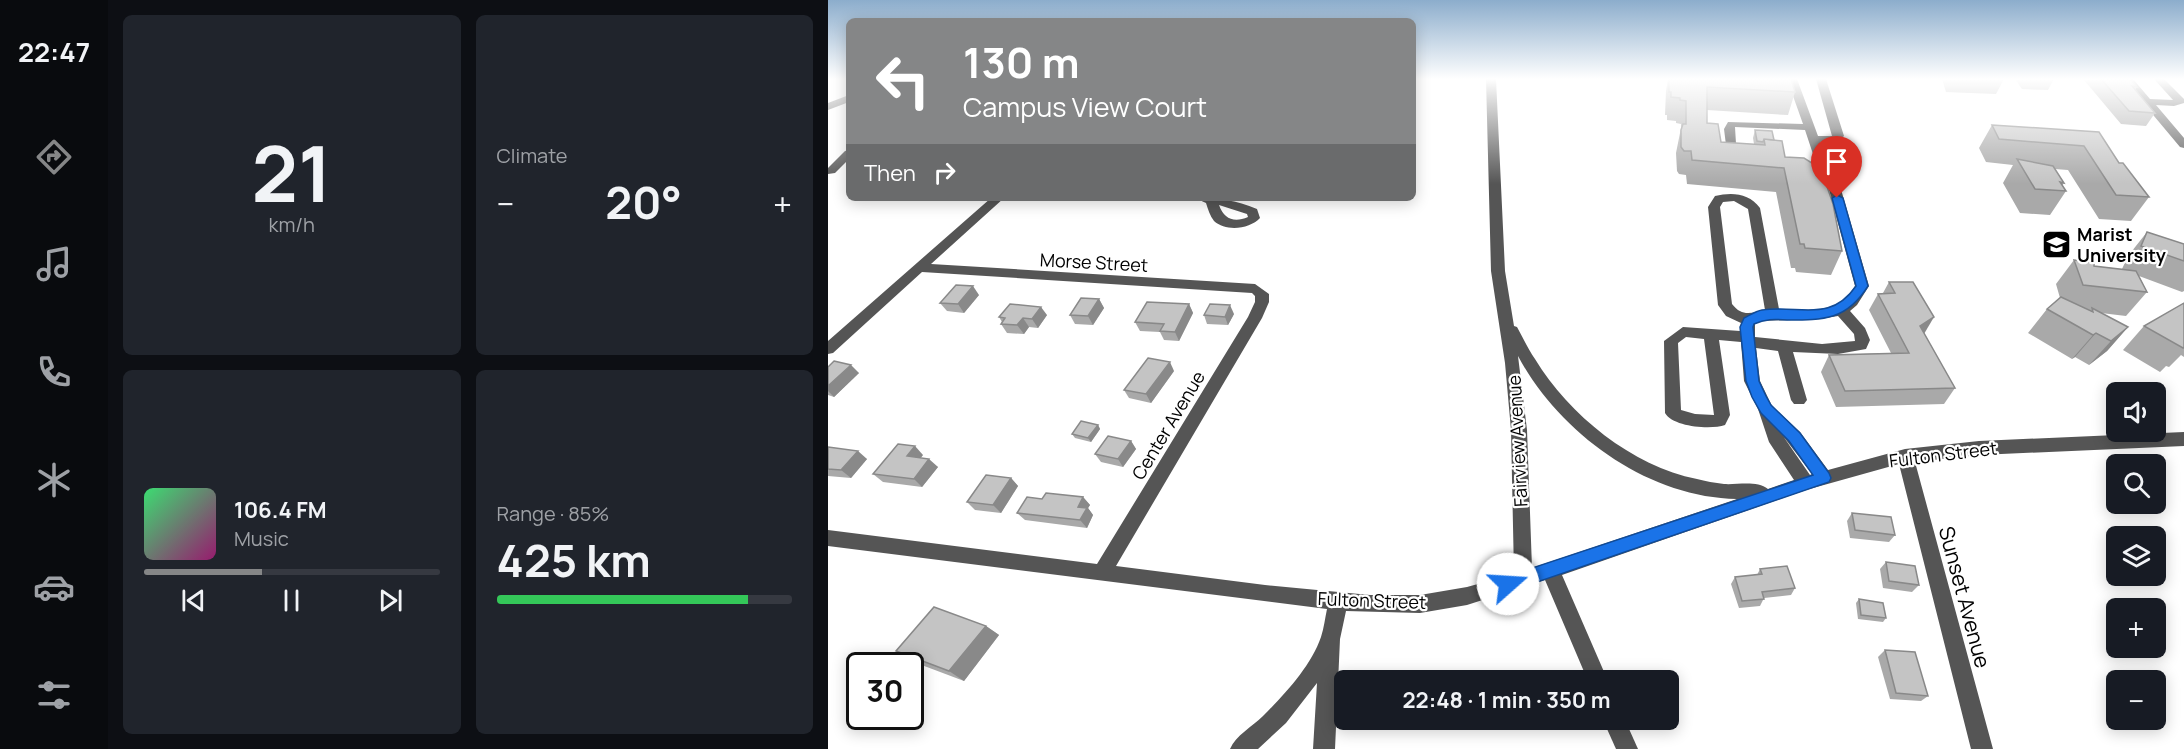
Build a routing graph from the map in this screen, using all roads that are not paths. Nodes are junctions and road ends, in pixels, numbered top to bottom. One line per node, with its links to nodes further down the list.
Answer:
1 (1492, 114): 18 (street, Fairview Avenue)
2 (1804, 114): 5 (street)
3 (1832, 114): 7 (street)
4 (2160, 114): 6 (street)
5 (1808, 127): 7 (street); 10 (street)
6 (2179, 133): 8 (street)
7 (1815, 139): 12 (street)
8 (2184, 145)
9 (846, 156): 13 (street)
10 (1757, 156)
11 (1807, 159): 12 (street)
12 (1821, 162): 19 (street)
13 (830, 171): 14 (street)
14 (846, 172)
15 (995, 201): 16 (street)
16 (920, 268): 17 (street, Morse Street); 25 (street)
17 (1262, 296): 34 (street, Center Avenue)
18 (1502, 303): 31 (street, Fairview Avenue); 35 (street, Fairview Avenue)
19 (1840, 309): 20 (street); 24 (street)
20 (1773, 315): 21 (street); 21 (street)
21 (1749, 321): 23 (street)
22 (1710, 335): 22 (street); 23 (street)
23 (1748, 339): 24 (street); 27 (street)
24 (1784, 345): 26 (street)
25 (828, 349)
26 (1799, 400)
27 (1766, 409): 30 (street); 31 (street)
28 (2184, 439): 29 (street, Fulton Street)
29 (1905, 456): 30 (street, Fulton Street); 43 (street, Sunset Avenue)
30 (1824, 478): 31 (street, Fulton Street)
31 (1800, 485): 33 (street, Fulton Street)
32 (828, 538): 34 (street, Fulton Street)
33 (1550, 569): 35 (street, Fulton Street); 38 (street)
34 (1102, 573): 36 (street, Fulton Street)
35 (1523, 580): 36 (street, Fulton Street)
36 (1338, 601): 37 (street)
37 (1330, 639): 40 (street); 41 (street)
38 (1593, 670)
39 (1618, 730): 42 (street)
40 (1241, 749)
41 (1324, 749)
42 (1627, 749)
43 (1982, 749)

